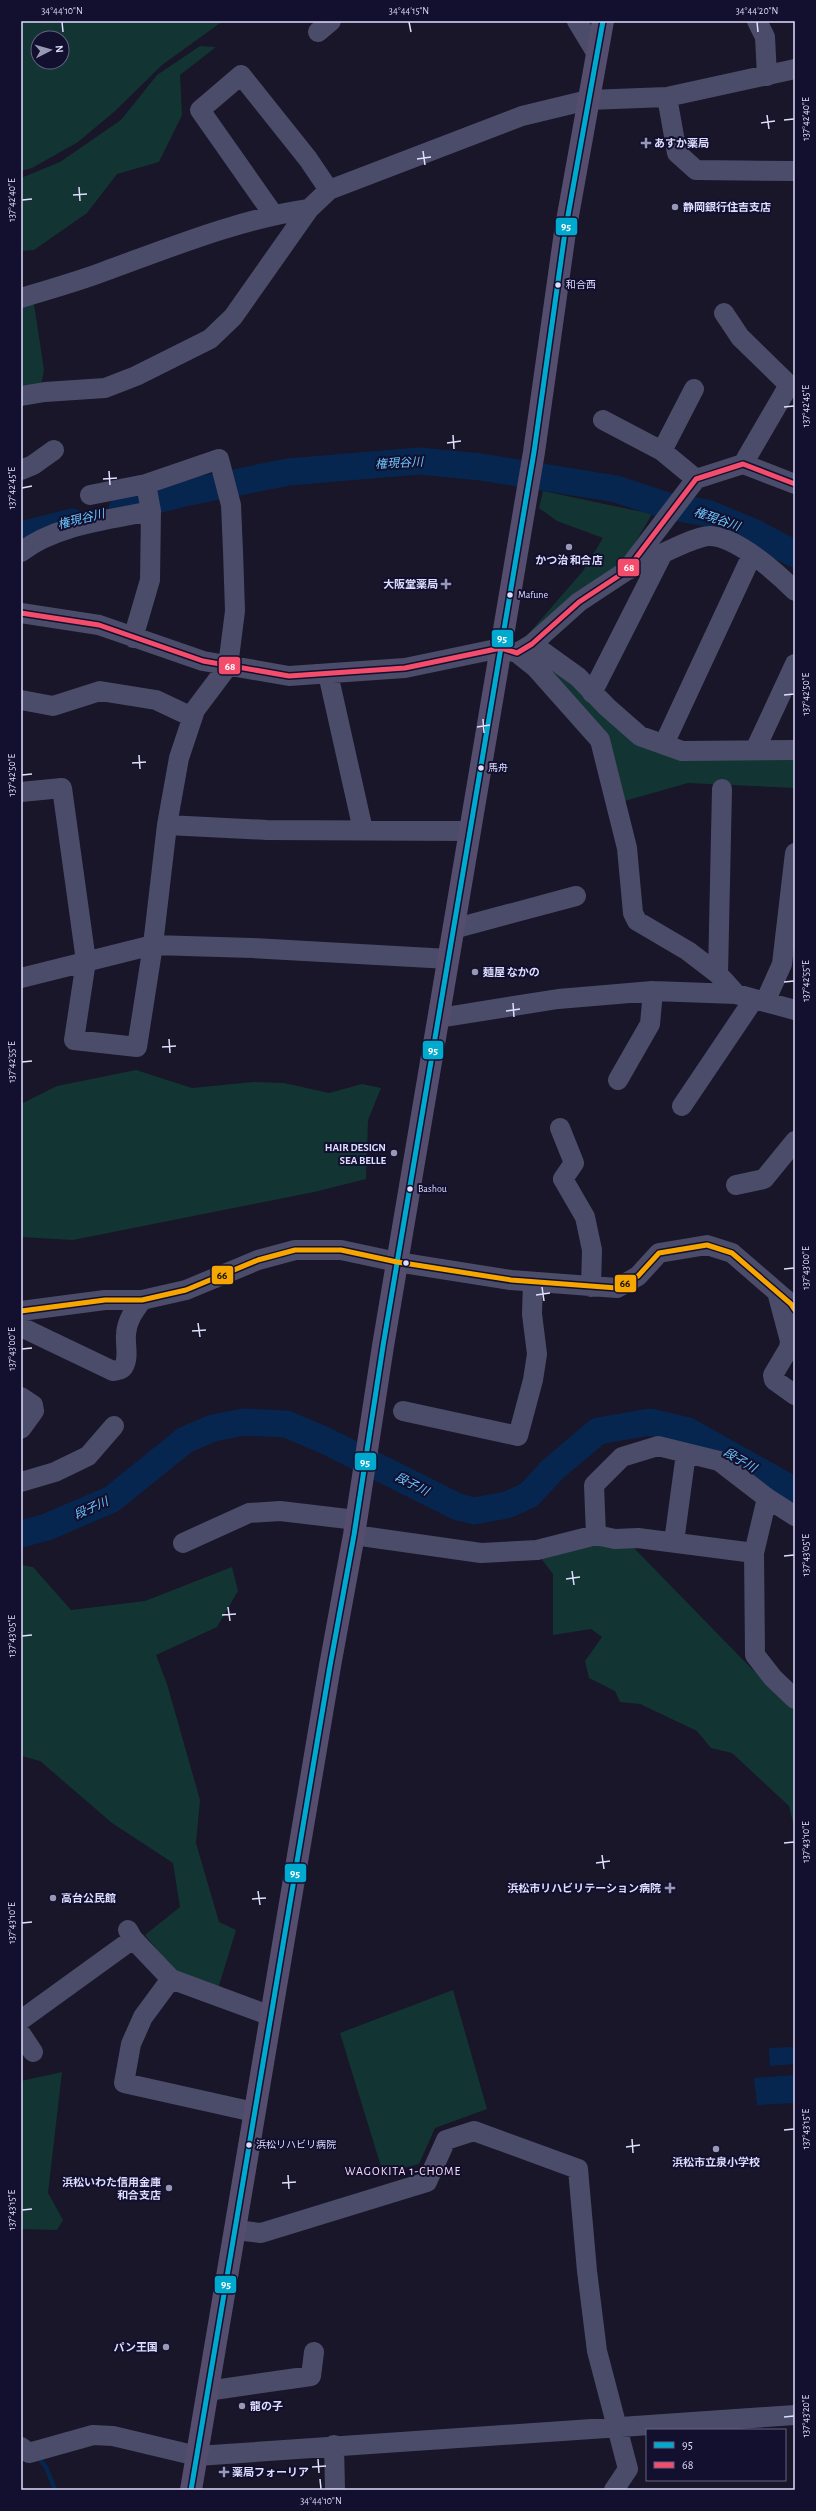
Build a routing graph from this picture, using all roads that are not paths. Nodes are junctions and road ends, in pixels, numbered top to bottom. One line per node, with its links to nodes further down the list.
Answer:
1 (577, 21): 4 (street)
2 (603, 21): 4 (main road)
3 (757, 21): 6 (street)
4 (597, 54): 8 (main road)
5 (795, 69): 6 (street)
6 (767, 76): 7 (street)
7 (666, 97): 8 (street); 9 (street)
8 (588, 100): 10 (street); 35 (main road)
9 (795, 171)
10 (329, 190): 11 (street); 12 (street)
11 (309, 209): 12 (street); 17 (street)
12 (273, 214): 13 (street)
13 (21, 298)
14 (724, 314): 15 (street)
15 (792, 387): 21 (street)
16 (694, 389): 20 (street)
17 (21, 396)
18 (602, 420): 20 (street)
19 (54, 450): 22 (street)
20 (662, 451): 25 (street)
21 (743, 464): 24 (street); 25 (street)
22 (21, 470)
23 (146, 484): 26 (street); 27 (street); 37 (street)
24 (795, 484)
25 (692, 485): 31 (street)
26 (90, 495)
27 (151, 511): 28 (street); 34 (street)
28 (21, 552)
29 (662, 555): 30 (street); 31 (street); 39 (street)
30 (752, 555): 32 (street); 42 (street)
31 (626, 571): 35 (street)
32 (795, 591)
33 (21, 613): 34 (street)
34 (133, 638): 37 (street)
35 (517, 648): 38 (street); 39 (street); 49 (main road); 56 (street)
36 (795, 664): 43 (street)
37 (228, 666): 38 (street); 41 (street)
38 (328, 674): 48 (street)
39 (592, 693): 42 (street)
40 (21, 700): 41 (street)
41 (192, 717): 47 (street)
42 (664, 744): 43 (street)
43 (755, 750): 44 (street)
44 (795, 750)
45 (722, 789): 56 (street)
46 (21, 792): 55 (street)
47 (167, 825): 48 (street); 53 (street)
48 (363, 830): 49 (street)
49 (470, 831): 52 (main road)
50 (795, 853): 59 (street)
51 (576, 896): 52 (street)
52 (453, 929): 54 (main road)
53 (153, 945): 54 (street); 55 (street); 55 (street)
54 (449, 959): 61 (main road)
55 (86, 961): 57 (street)
56 (718, 974): 59 (street)
57 (21, 978)
58 (652, 991): 59 (street); 61 (street); 62 (street)
59 (752, 998): 60 (street); 63 (street)
60 (795, 1010)
61 (439, 1018): 67 (main road)
62 (618, 1080)
63 (682, 1106)
64 (560, 1128): 69 (street)
65 (795, 1141): 66 (street)
66 (736, 1185)
67 (397, 1262): 68 (street); 71 (street); 84 (main road)
68 (533, 1282): 69 (street); 77 (street)
69 (591, 1287): 70 (street)
70 (776, 1290): 72 (street); 75 (street)
71 (142, 1300): 73 (street); 74 (street)
72 (795, 1310)
73 (21, 1311)
74 (21, 1327)
75 (795, 1395)
76 (21, 1397): 79 (street)
77 (403, 1411)
78 (113, 1425): 81 (street)
79 (21, 1429)
80 (686, 1453): 82 (street); 85 (street); 86 (street)
81 (21, 1482)
82 (767, 1498): 83 (street); 88 (street)
83 (795, 1516)
84 (355, 1528): 85 (street); 87 (street); 91 (main road)
85 (596, 1535): 86 (street)
86 (674, 1542): 88 (street)
87 (183, 1543)
88 (754, 1553): 89 (street)
89 (795, 1698)
90 (171, 1979): 91 (street); 92 (street); 95 (street)
91 (271, 2016): 95 (main road)
92 (21, 2020)
93 (21, 2034): 94 (street)
94 (33, 2052)
95 (254, 2112): 96 (main road)
96 (235, 2230): 98 (main road); 100 (street)
97 (314, 2352): 98 (street)
98 (207, 2391): 103 (main road)
99 (795, 2415): 100 (street)
100 (617, 2426): 101 (street); 104 (street)
101 (334, 2445): 103 (street); 106 (street)
102 (21, 2447): 103 (street)
103 (197, 2456): 105 (main road)
104 (628, 2469): 107 (street); 108 (street)
105 (191, 2490)
106 (335, 2490)
107 (614, 2490)
108 (632, 2490)

